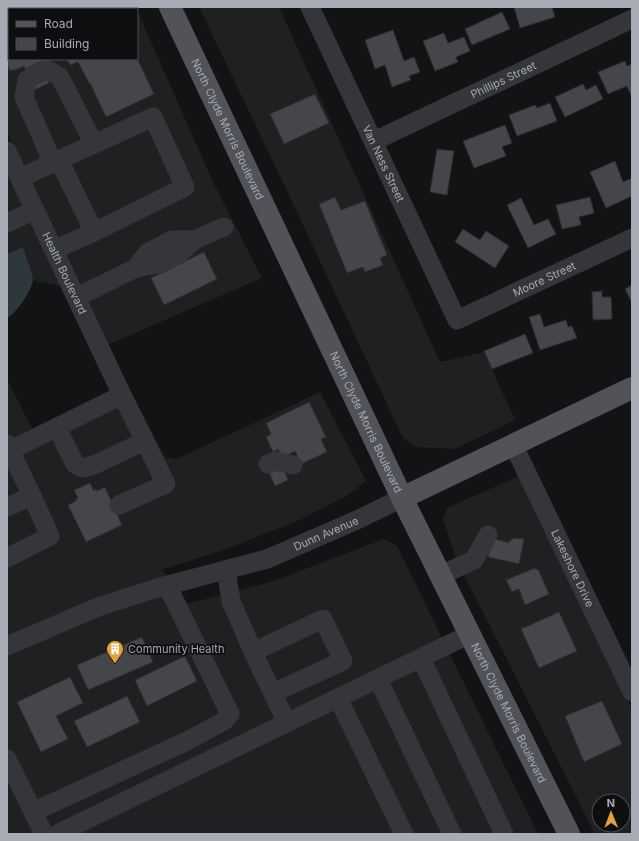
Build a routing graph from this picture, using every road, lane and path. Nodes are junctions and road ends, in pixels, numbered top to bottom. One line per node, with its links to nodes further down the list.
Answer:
1 (170, 7): 26 (main road, North Clyde Morris Boulevard)
2 (310, 7): 4 (street, Van Ness Street)
3 (632, 19): 4 (street, Phillips Street)
4 (374, 141): 16 (street, Van Ness Street)
5 (94, 144): 7 (street); 7 (street); 12 (street)
6 (7, 151): 8 (street, Health Boulevard)
7 (56, 162): 8 (street); 12 (street)
8 (20, 178): 9 (street, Health Boulevard)
9 (35, 210): 10 (street); 14 (street, Health Boulevard)
10 (7, 223)
11 (224, 227): 15 (street)
12 (94, 232): 14 (street)
13 (632, 238): 16 (street, Moore Street)
14 (54, 250): 15 (street, Health Boulevard)
15 (76, 297): 18 (street, Health Boulevard)
16 (457, 320)
17 (632, 388): 21 (main road, Dunn Avenue)
18 (122, 395): 19 (street); 20 (street, Health Boulevard)
19 (57, 428): 20 (street); 22 (street)
20 (145, 441): 27 (street, Health Boulevard)
21 (513, 444): 26 (main road, Dunn Avenue); 39 (street, Lakeshore Drive)
22 (8, 449): 25 (street)
23 (268, 464): 24 (street)
24 (293, 465)
25 (32, 496): 28 (street); 30 (street)
26 (402, 498): 31 (street, Dunn Avenue); 32 (main road, North Clyde Morris Boulevard)
27 (119, 504)
28 (7, 507)
29 (488, 535): 32 (street)
30 (7, 558)
31 (226, 570): 33 (street, Dunn Avenue); 36 (street)
32 (441, 575): 34 (main road, North Clyde Morris Boulevard)
33 (167, 585): 35 (street, Dunn Avenue); 44 (street)
34 (470, 634): 37 (street); 50 (main road, North Clyde Morris Boulevard)
35 (7, 646)
36 (253, 652): 40 (street); 40 (street)
37 (420, 658): 38 (street); 49 (street)
38 (378, 679): 41 (street); 48 (street)
39 (632, 692)
40 (273, 693): 42 (street)
41 (338, 698): 42 (street); 47 (street)
42 (287, 723): 46 (street)
43 (7, 759): 44 (street)
44 (33, 812): 45 (street)
45 (44, 834)
46 (57, 834)
47 (404, 834)
48 (452, 834)
49 (504, 834)
50 (569, 834)

